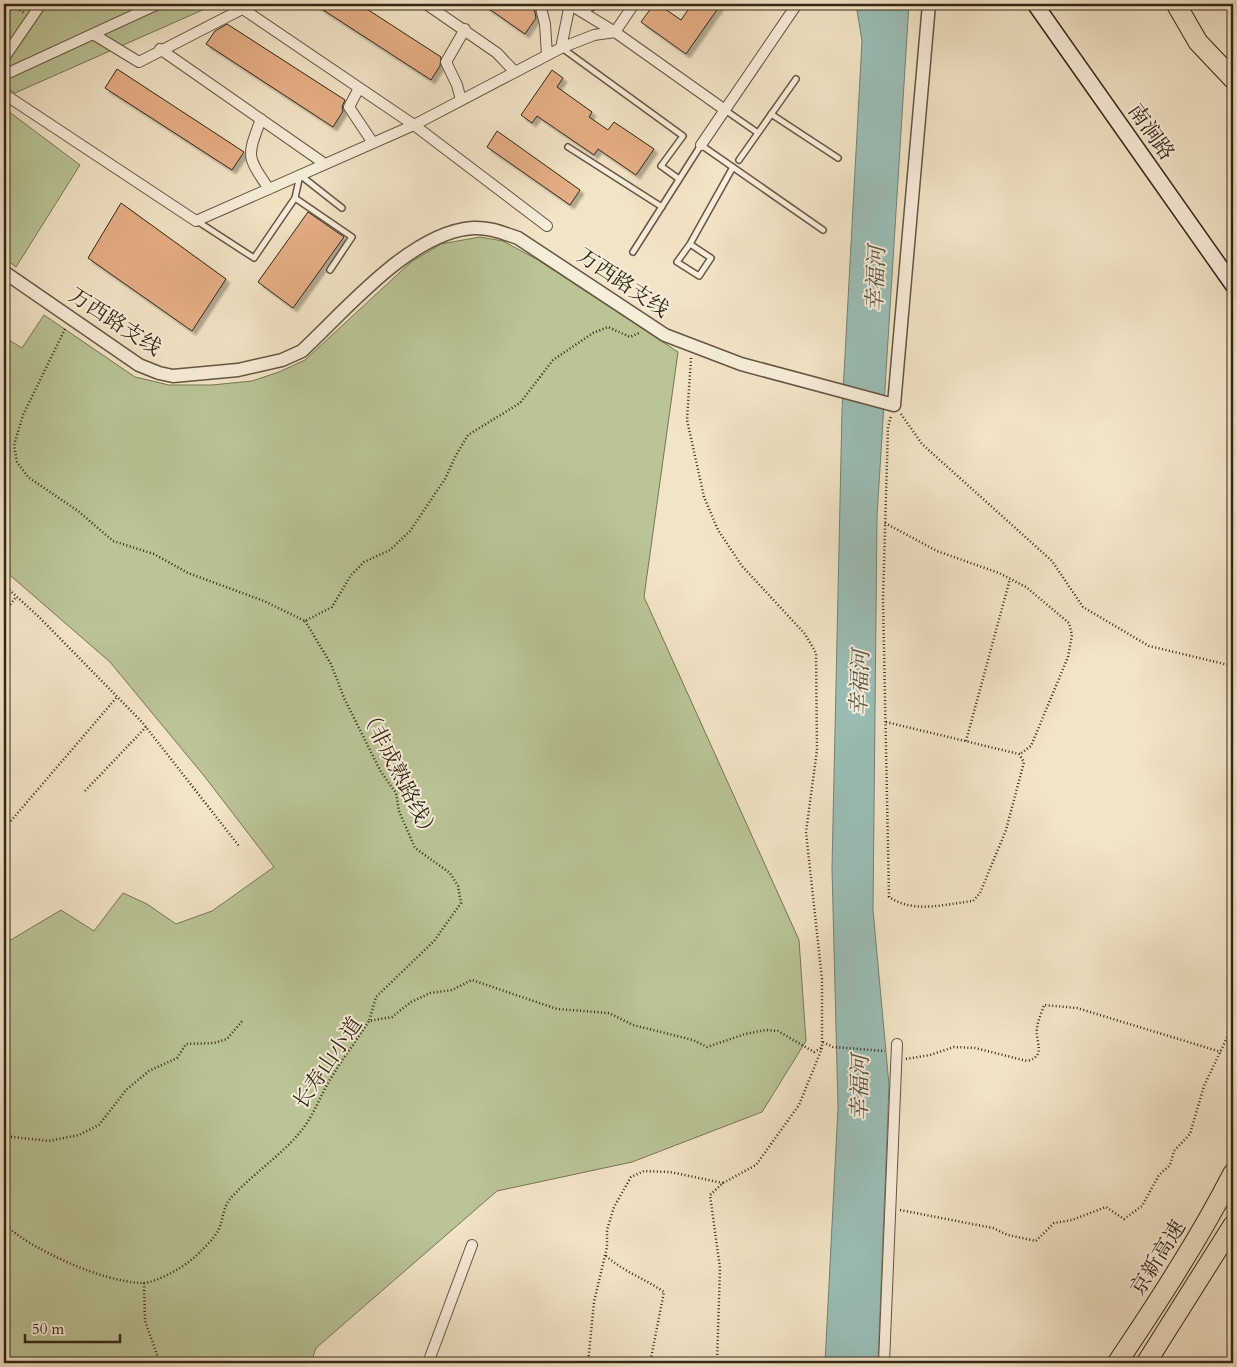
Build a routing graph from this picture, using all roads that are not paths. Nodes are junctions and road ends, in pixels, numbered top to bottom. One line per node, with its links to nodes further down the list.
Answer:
1 (41, 4): 21 (street)
2 (158, 4): 17 (street)
3 (426, 4): 15 (street)
4 (540, 4): 20 (street)
5 (569, 4): 14 (street); 18 (street)
6 (598, 4): 14 (lane)
7 (634, 4): 16 (street)
8 (797, 4): 30 (street)
9 (929, 4): 54 (street, 万西路支线)
10 (1035, 4): 55 (main road, 南涧路)
11 (1176, 4): 26 (highway)
12 (1188, 4): 22 (highway)
13 (248, 5): 19 (street); 27 (street)
14 (583, 12): 16 (street)
15 (465, 30): 23 (street); 29 (street)
16 (615, 32): 18 (street); 30 (street)
17 (92, 34): 19 (street); 24 (street)
18 (561, 48): 20 (street); 43 (lane)
19 (160, 50): 32 (street)
20 (547, 55): 23 (street)
21 (4, 58)
22 (1233, 65)
23 (515, 72): 29 (street)
24 (4, 75)
25 (796, 79): 31 (lane)
26 (1233, 79)
27 (359, 88): 33 (street); 35 (street)
28 (4, 94): 48 (street)
29 (461, 100): 33 (street)
30 (725, 110): 34 (lane); 36 (street)
31 (771, 114): 34 (lane); 38 (lane)
32 (261, 119): 40 (street); 44 (street)
33 (414, 125): 35 (street); 49 (street)
34 (758, 133): 39 (lane)
35 (373, 143): 40 (street)
36 (702, 145): 41 (lane); 43 (lane)
37 (568, 147): 46 (lane)
38 (838, 158)
39 (739, 160)
40 (325, 164): 42 (street)
41 (733, 167): 50 (lane); 51 (lane)
42 (300, 176): 44 (street); 45 (lane); 47 (lane)
43 (679, 180): 46 (lane)
44 (270, 189): 48 (street)
45 (295, 198): 48 (lane); 53 (lane)
46 (662, 207): 52 (lane)
47 (342, 208)
48 (196, 221)
49 (547, 226)
50 (823, 230)
51 (690, 244): 51 (lane)
52 (633, 252)
53 (330, 270)
54 (4, 272)
55 (1233, 285)
56 (897, 1052): 61 (street)
57 (1233, 1173): 62 (highway, 京新高速)
58 (1233, 1225): 63 (highway)
59 (472, 1245): 60 (street)
60 (428, 1363)
61 (884, 1363)
62 (1117, 1363)
63 (1146, 1363)

